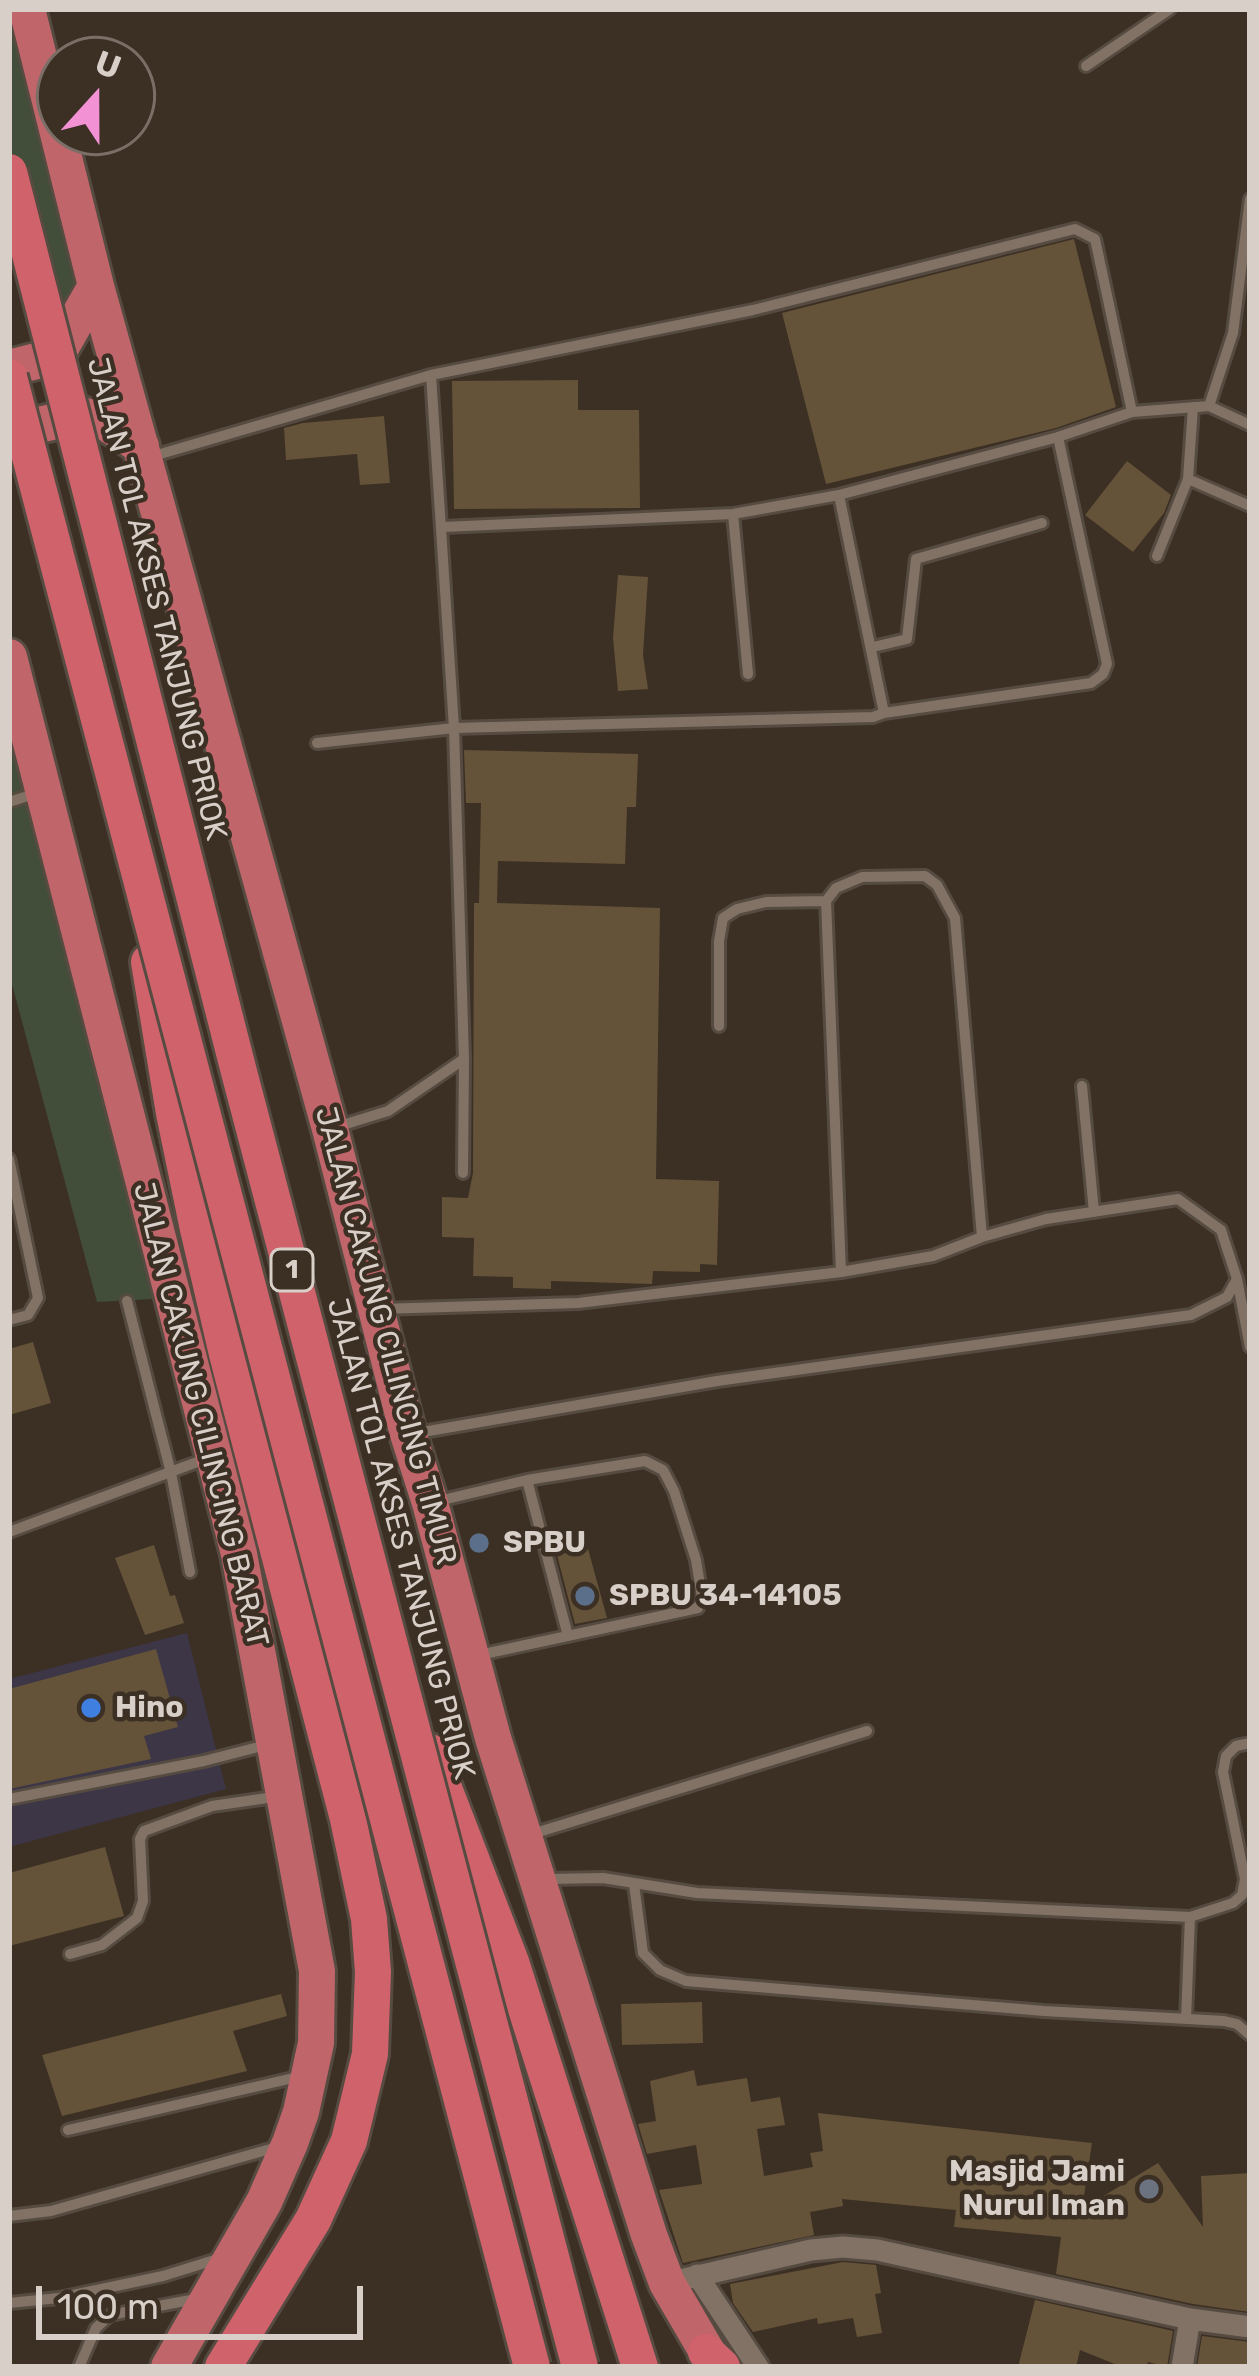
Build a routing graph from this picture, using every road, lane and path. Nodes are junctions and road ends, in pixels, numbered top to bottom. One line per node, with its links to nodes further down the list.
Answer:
1 (27, 9): 6 (highway, JALAN CAKUNG CILINCING TIMUR)
2 (1170, 9): 3 (lane)
3 (1086, 66)
4 (9, 172): 57 (highway, JALAN TOL AKSES TANJUNG PRIOK / 1, bridge)
5 (1250, 199): 7 (lane)
6 (96, 286): 9 (highway); 17 (highway, JALAN CAKUNG CILINCING TIMUR)
7 (1233, 333): 8 (lane); 11 (lane)
8 (1250, 334)
9 (9, 373): 32 (highway, 1, bridge)
10 (431, 375): 13 (lane); 17 (lane); 23 (lane)
11 (1209, 406): 12 (lane); 14 (lane)
12 (1193, 407): 13 (lane); 18 (lane)
13 (1132, 412): 16 (lane)
14 (1250, 425)
15 (9, 432): 17 (highway)
16 (1058, 437): 19 (lane); 28 (lane)
17 (143, 452): 37 (highway, JALAN CAKUNG CILINCING TIMUR)
18 (1188, 479): 20 (lane); 24 (lane)
19 (839, 495): 21 (lane); 25 (lane)
20 (1250, 506)
21 (733, 514): 23 (lane); 27 (lane)
22 (1042, 523): 25 (lane)
23 (443, 527): 29 (lane)
24 (1157, 556)
25 (873, 647): 28 (lane)
26 (9, 656): 31 (highway, JALAN CAKUNG CILINCING BARAT)
27 (748, 674)
28 (884, 713): 29 (lane)
29 (454, 728): 30 (lane); 35 (lane)
30 (317, 743)
31 (26, 797): 49 (highway, JALAN CAKUNG CILINCING BARAT)
32 (134, 843): 83 (highway, bridge); 84 (highway, 1, bridge)
33 (826, 901): 34 (lane); 41 (lane); 42 (lane)
34 (719, 1026)
35 (464, 1060): 37 (lane); 39 (lane)
36 (1082, 1086): 40 (lane)
37 (330, 1129): 45 (highway, JALAN CAKUNG CILINCING TIMUR)
38 (9, 1159): 46 (lane)
39 (463, 1173)
40 (1094, 1212): 41 (lane); 43 (lane)
41 (982, 1237): 42 (lane)
42 (841, 1272): 45 (lane)
43 (1237, 1279): 47 (lane); 48 (lane)
44 (127, 1301): 50 (lane)
45 (376, 1309): 48 (highway, JALAN CAKUNG CILINCING TIMUR)
46 (9, 1320)
47 (1250, 1347)
48 (408, 1434): 52 (highway, JALAN CAKUNG CILINCING TIMUR)
49 (213, 1456): 50 (lane); 59 (highway, JALAN CAKUNG CILINCING BARAT)
50 (171, 1473): 53 (lane); 54 (lane)
51 (527, 1480): 52 (lane); 55 (lane); 55 (lane)
52 (430, 1503): 56 (highway, JALAN CAKUNG CILINCING TIMUR)
53 (9, 1532)
54 (190, 1573)
55 (568, 1636): 56 (lane)
56 (470, 1656): 63 (highway, JALAN CAKUNG CILINCING TIMUR)
57 (399, 1676): 85 (highway, JALAN TOL AKSES TANJUNG PRIOK / 1, bridge); 86 (highway, bridge)
58 (867, 1731): 63 (lane)
59 (273, 1743): 61 (highway, JALAN CAKUNG CILINCING BARAT); 62 (lane)
60 (1250, 1743): 66 (lane)
61 (283, 1796): 67 (lane); 70 (highway, JALAN CAKUNG CILINCING BARAT)
62 (9, 1799)
63 (523, 1837): 64 (highway, JALAN CAKUNG CILINCING TIMUR)
64 (535, 1880): 65 (lane); 75 (highway, JALAN CAKUNG CILINCING TIMUR)
65 (634, 1884): 66 (lane); 68 (lane)
66 (1190, 1918): 68 (lane)
67 (70, 1954)
68 (1186, 2019): 69 (lane)
69 (1250, 2036)
70 (311, 2074): 71 (lane); 72 (highway, JALAN CAKUNG CILINCING BARAT)
71 (68, 2130)
72 (290, 2143): 73 (lane); 74 (highway, JALAN CAKUNG CILINCING BARAT)
73 (9, 2216)
74 (235, 2253): 76 (highway, JALAN CAKUNG CILINCING BARAT); 77 (lane)
75 (682, 2279): 78 (street); 80 (highway, JALAN CAKUNG CILINCING TIMUR); 87 (street)
76 (211, 2297): 81 (lane); 82 (highway, JALAN CAKUNG CILINCING BARAT)
77 (9, 2303)
78 (1190, 2319): 79 (street); 88 (street)
79 (1250, 2327)
80 (714, 2362)
81 (79, 2367)
82 (169, 2367)
83 (224, 2367)
84 (532, 2367)
85 (580, 2367)
86 (640, 2367)
87 (758, 2367)
88 (1182, 2367)

